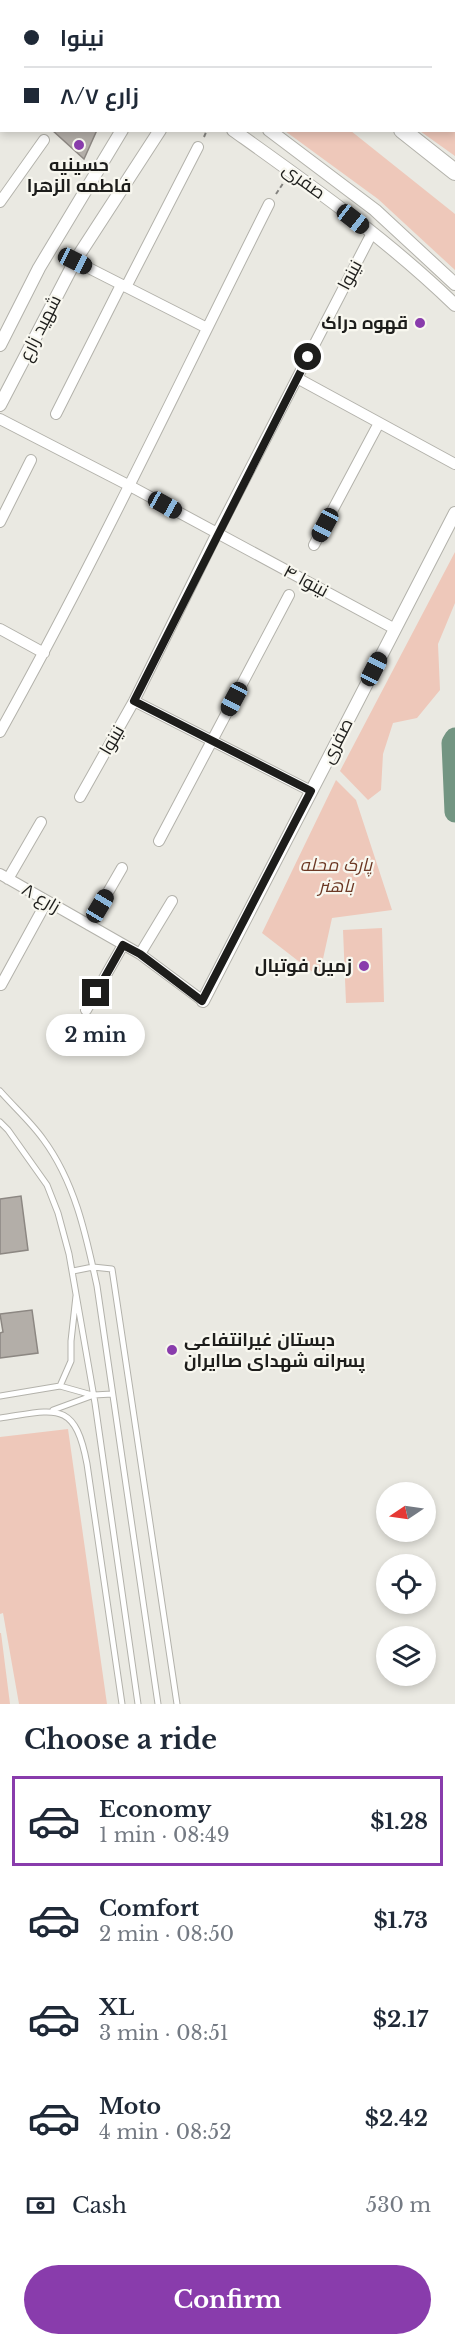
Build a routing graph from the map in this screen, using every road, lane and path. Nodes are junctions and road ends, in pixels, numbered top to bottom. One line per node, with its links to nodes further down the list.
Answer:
1 (121, 132): 18 (street, شهید زارع)
2 (159, 132): 13 (street, شهید زارع)
3 (236, 132): 8 (street, صفری)
4 (272, 132): 14 (street)
5 (405, 132): 9 (highway)
6 (44, 140): 10 (street)
7 (198, 147): 15 (street)
8 (291, 172): 11 (path); 12 (street, صفری)
9 (455, 172)
10 (0, 202)
11 (269, 204): 17 (street)
12 (372, 233): 16 (street, صفری); 19 (street, نینوا)
13 (75, 261): 15 (street); 20 (street, شهید زارع)
14 (455, 284)
15 (123, 286): 17 (street); 21 (street)
16 (455, 304)
17 (207, 328): 26 (street)
18 (0, 345)
19 (297, 378): 23 (street); 29 (street, نینوا)
20 (0, 405)
21 (56, 414)
22 (0, 419): 26 (street, ۴ نینوا)
23 (379, 423): 25 (street); 30 (street)
24 (31, 460): 28 (street)
25 (455, 464)
26 (130, 486): 29 (street, ۴ نینوا); 34 (street)
27 (455, 513): 32 (street, صفری)
28 (0, 522)
29 (217, 533): 32 (street, ۴ نینوا); 35 (street, نینوا)
30 (314, 545)
31 (289, 595): 37 (street)
32 (395, 629): 38 (street, صفری)
33 (0, 630): 34 (street)
34 (44, 653): 36 (street)
35 (134, 701): 37 (street); 39 (street, نینوا)
36 (0, 732)
37 (212, 741): 38 (street); 41 (street)
38 (311, 791): 50 (street, صفری)
39 (80, 797)
40 (41, 822): 43 (street)
41 (159, 841)
42 (123, 868): 46 (street)
43 (4, 876): 44 (street, ۸ زارع)
44 (47, 901): 46 (street, ۸ زارع); 49 (street)
45 (172, 901): 48 (street)
46 (89, 925): 47 (street, ۸ زارع)
47 (123, 945): 48 (street, ۸ زارع); 51 (street)
48 (140, 954): 50 (street, ۸ زارع)
49 (1, 985)
50 (202, 1001)
51 (86, 1010)
52 (0, 1091): 54 (lane)
53 (0, 1122): 55 (lane)
54 (93, 1267): 55 (lane); 58 (lane); 66 (lane)
55 (73, 1271): 56 (lane)
56 (77, 1289): 57 (lane); 59 (lane)
57 (60, 1386): 59 (lane); 60 (lane)
58 (112, 1394): 59 (lane); 65 (lane)
59 (94, 1395): 61 (lane); 64 (lane)
60 (0, 1396)
61 (53, 1410): 62 (lane); 63 (lane)
62 (0, 1418)
63 (122, 1704)
64 (138, 1704)
65 (158, 1704)
66 (177, 1704)

